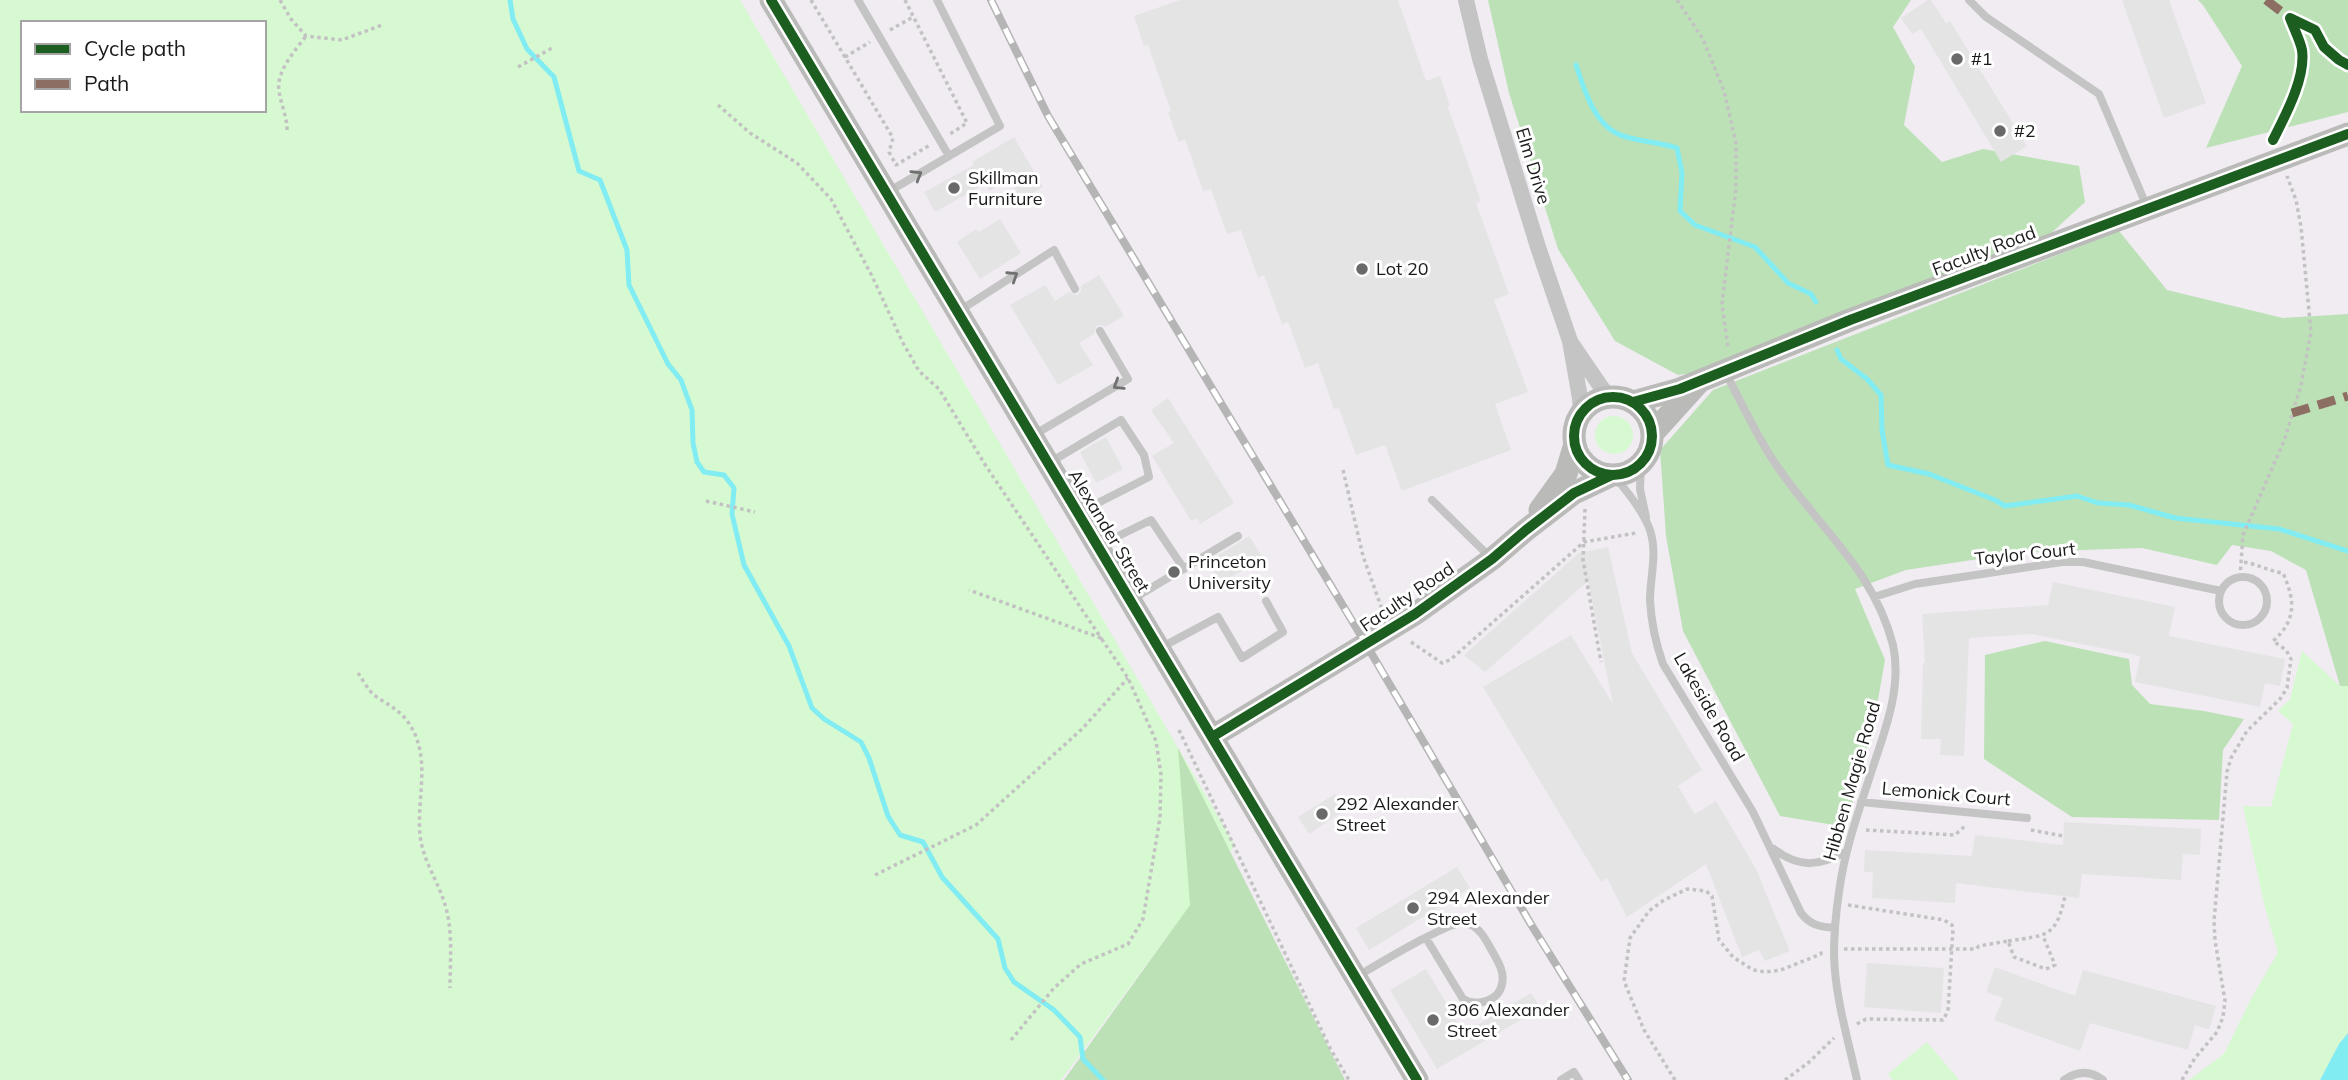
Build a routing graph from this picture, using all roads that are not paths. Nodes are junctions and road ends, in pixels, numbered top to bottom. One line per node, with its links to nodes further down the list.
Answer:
1 (771, 0): 8 (street, Alexander Street)
2 (858, 0): 7 (lane)
3 (937, 0): 7 (lane)
4 (1466, 0): 13 (street, Elm Drive)
5 (1969, 0): 9 (lane)
6 (2348, 134): 9 (street, Faculty Road)
7 (948, 156): 8 (lane, one-way to 7)
8 (885, 193): 11 (street, Alexander Street)
9 (2148, 208): 14 (street, Faculty Road)
10 (1075, 289): 11 (lane, one-way to 10)
11 (956, 313): 20 (street, Alexander Street)
12 (1100, 331): 20 (lane, one-way to 20)
13 (1570, 341): 16 (street, Elm Drive); 18 (street, Elm Drive)
14 (1726, 360): 15 (street, Faculty Road); 34 (lane, Hibben Magie Road)
15 (1702, 380): 17 (street, Faculty Road); 19 (street, Faculty Road)
16 (1608, 397): 17 (street); 18 (street)
17 (1633, 402): 19 (street)
18 (1581, 414): 21 (street)
19 (1653, 433): 22 (street)
20 (1031, 436): 23 (street, Alexander Street)
21 (1575, 444): 24 (street); 28 (street, Faculty Road)
22 (1641, 463): 24 (street); 27 (lane)
23 (1048, 464): 26 (street, Alexander Street); 26 (lane)
24 (1612, 475): 27 (lane, Lakeside Road); 28 (street, Faculty Road)
25 (1432, 499): 31 (lane)
26 (1077, 513): 30 (street, Alexander Street)
27 (1649, 526): 41 (lane, Lakeside Road)
28 (1526, 530): 31 (street, Faculty Road)
29 (1238, 536): 32 (lane)
30 (1098, 546): 32 (lane); 35 (street, Alexander Street)
31 (1492, 559): 38 (street, Faculty Road)
32 (1184, 569): 35 (lane)
33 (2221, 591): 33 (lane); 34 (lane, Taylor Court)
34 (1874, 597): 39 (lane, Hibben Magie Road)
35 (1131, 600): 37 (street, Alexander Street)
36 (1266, 601): 37 (lane)
37 (1159, 649): 38 (street, Alexander Street)
38 (1212, 737): 45 (street, Alexander Street)
39 (1861, 802): 40 (lane, Lemonick Court); 42 (lane, Hibben Magie Road)
40 (2027, 818)
41 (1771, 847): 42 (lane); 43 (lane, Lakeside Road)
42 (1847, 851): 43 (lane, Hibben Magie Road)
43 (1835, 928): 49 (lane, Hibben Magie Road)
44 (1426, 938): 44 (lane); 45 (lane)
45 (1356, 978): 46 (street, Alexander Street)
46 (1417, 1080)
47 (1561, 1080): 48 (lane)
48 (1579, 1080)
49 (1857, 1080)
50 (2064, 1080): 51 (lane)
51 (2103, 1080)

